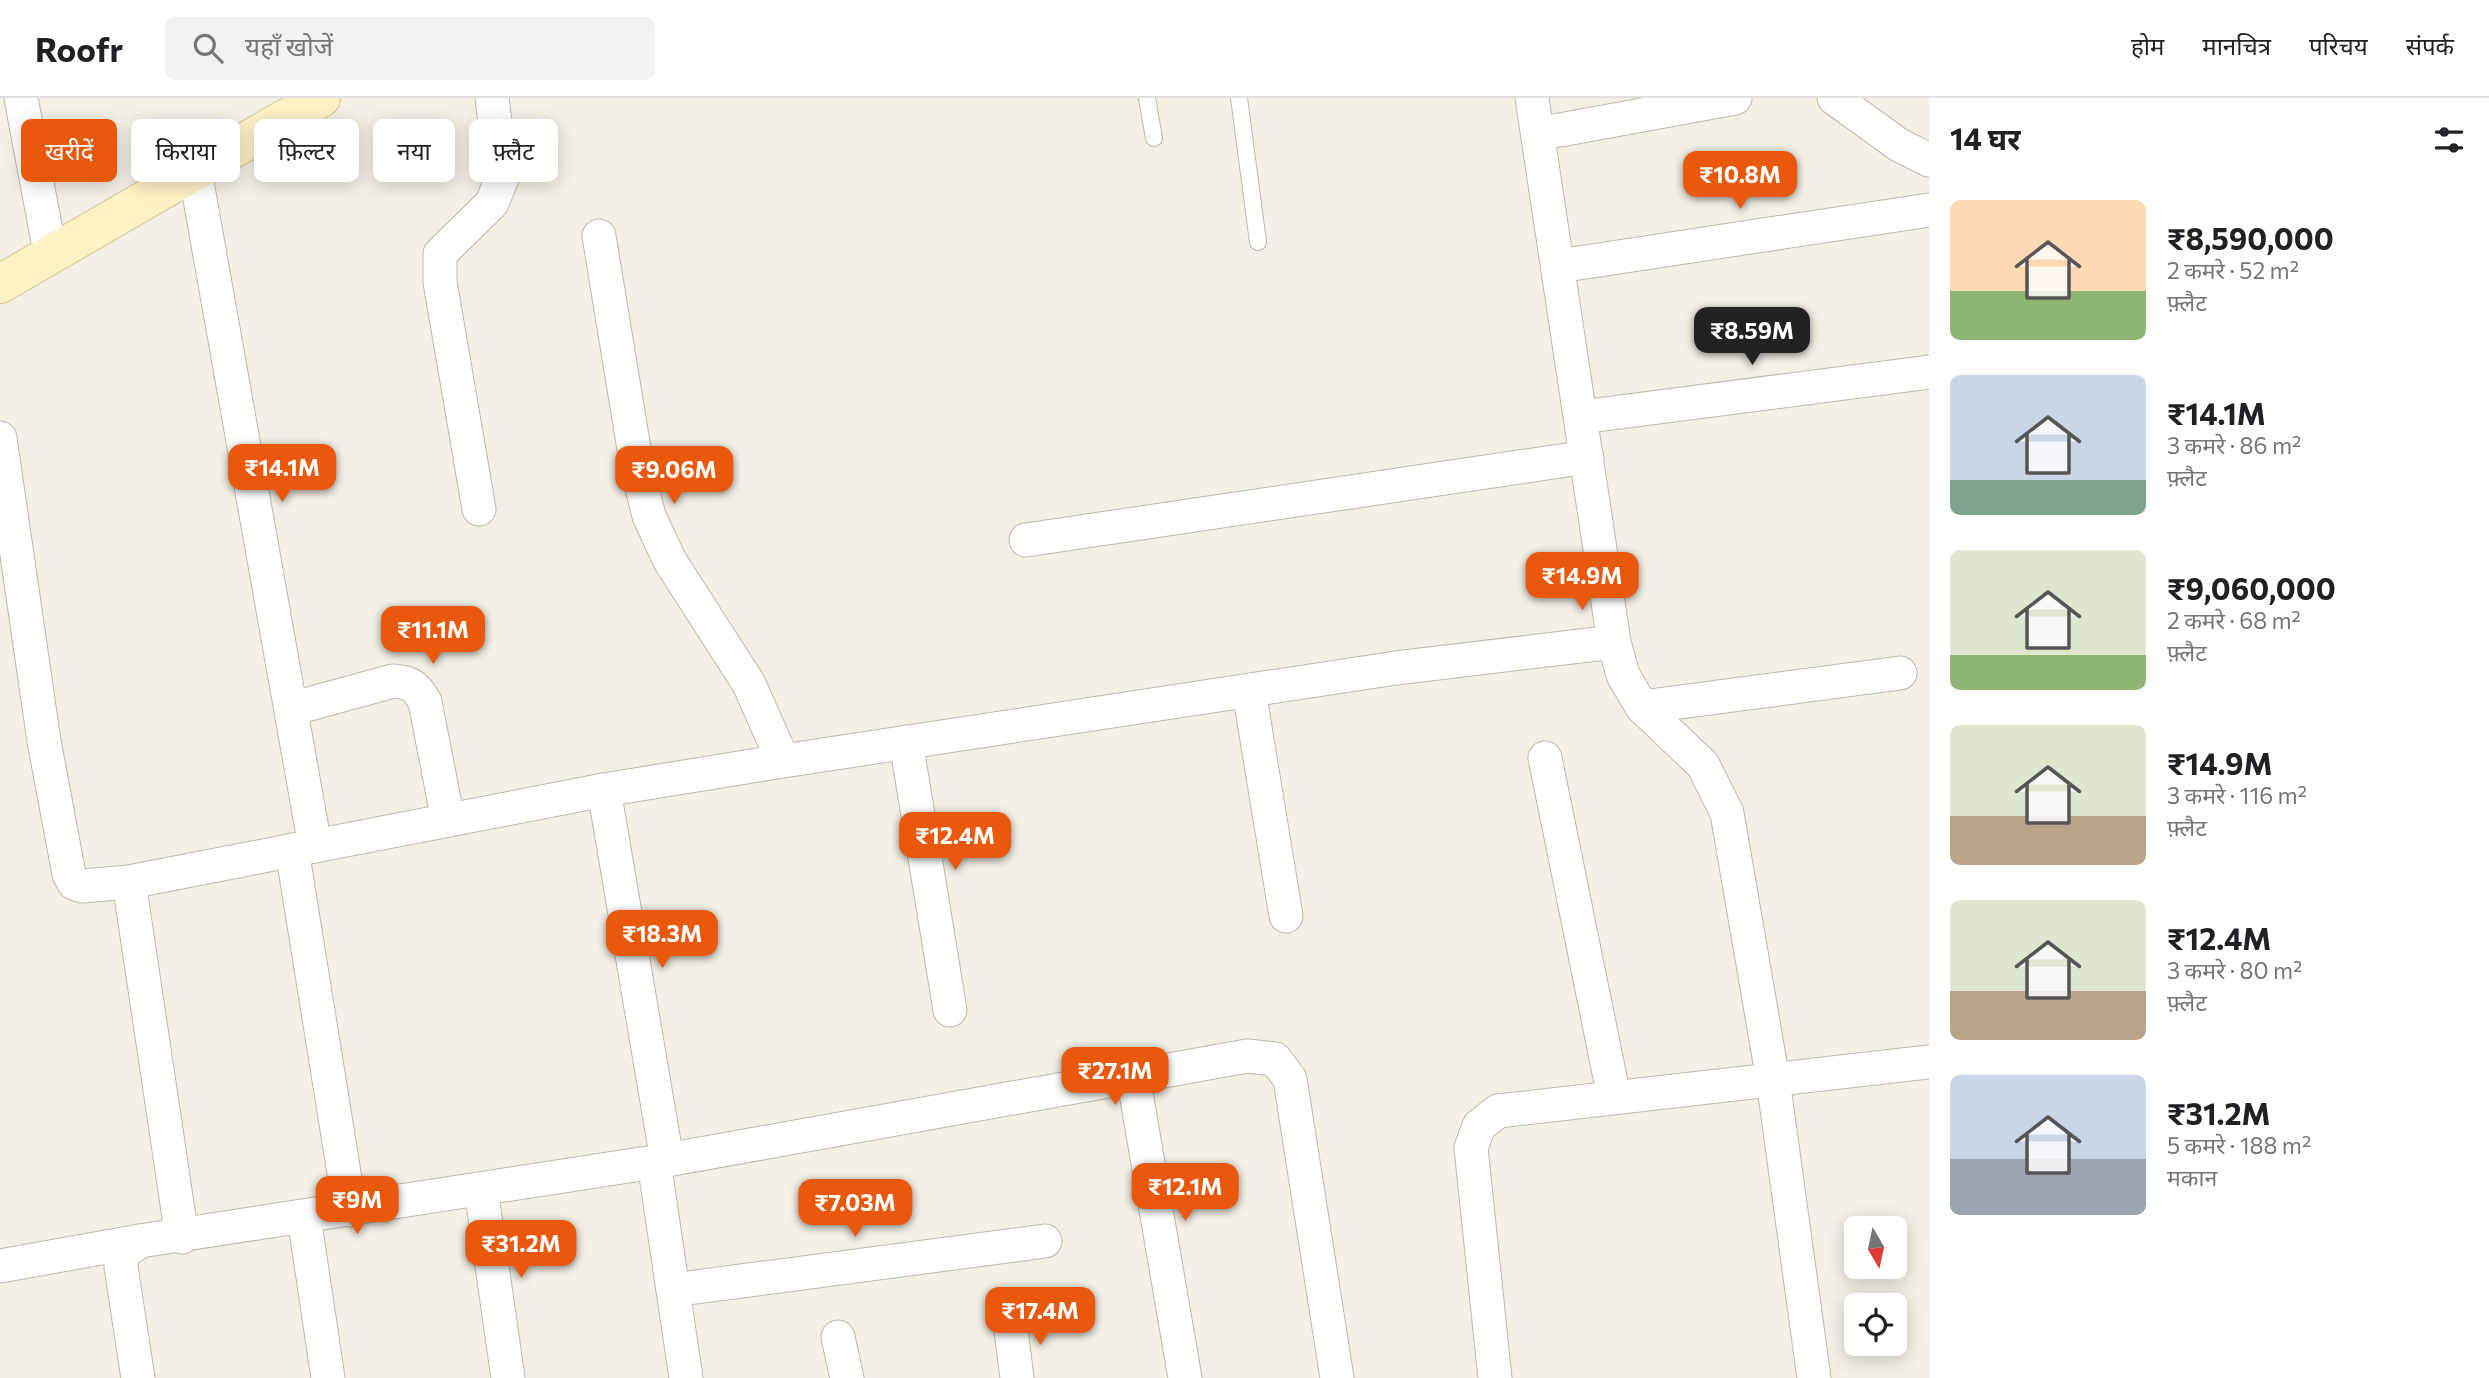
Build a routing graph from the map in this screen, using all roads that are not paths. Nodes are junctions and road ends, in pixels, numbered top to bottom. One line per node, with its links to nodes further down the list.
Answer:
1 (21, 98): 18 (street)
2 (321, 98): 11 (street)
3 (492, 98): 25 (street)
4 (1147, 98): 10 (lane)
5 (1239, 98): 17 (lane)
6 (1532, 98): 9 (street)
7 (1735, 98): 9 (street)
8 (1834, 98): 12 (street)
9 (1538, 134): 19 (street)
10 (1154, 138)
11 (240, 145)
12 (1929, 160)
13 (175, 182): 18 (street)
14 (197, 182): 31 (street)
15 (1929, 211): 19 (street)
16 (598, 236): 34 (street)
17 (1258, 242)
18 (50, 252): 20 (street)
19 (1559, 266): 22 (street)
20 (0, 284)
21 (1929, 372): 22 (street)
22 (1581, 417): 24 (street)
23 (0, 438): 38 (street)
24 (1587, 457): 26 (street); 27 (street)
25 (479, 509)
26 (1026, 540)
27 (1614, 642): 29 (street); 30 (street)
28 (1900, 673): 30 (street)
29 (1248, 691): 32 (street); 39 (street)
30 (1642, 707): 43 (street)
31 (291, 709): 36 (street); 37 (street)
32 (906, 742): 34 (street); 40 (street)
33 (1545, 758): 44 (street)
34 (783, 761): 35 (street)
35 (604, 790): 36 (street); 45 (street)
36 (448, 820): 37 (street)
37 (304, 848): 38 (street); 47 (street)
38 (129, 882): 49 (street)
39 (1286, 916)
40 (950, 1010)
41 (1929, 1062): 43 (street)
42 (1133, 1076): 45 (street); 62 (street); 63 (street)
43 (1773, 1080): 44 (street); 65 (street)
44 (1614, 1097): 64 (street)
45 (660, 1161): 46 (street); 53 (street)
46 (481, 1189): 47 (street); 58 (street)
47 (350, 1210): 48 (street)
48 (304, 1217): 49 (street); 57 (street)
49 (182, 1237): 50 (street)
50 (140, 1241): 52 (street); 56 (street)
51 (1045, 1241): 53 (street)
52 (0, 1266)
53 (673, 1290): 59 (street)
54 (1010, 1322): 61 (street)
55 (838, 1337): 60 (street)
56 (138, 1378)
57 (328, 1378)
58 (508, 1378)
59 (686, 1378)
60 (847, 1378)
61 (1017, 1378)
62 (1185, 1378)
63 (1337, 1378)
64 (1495, 1378)
65 (1814, 1378)

